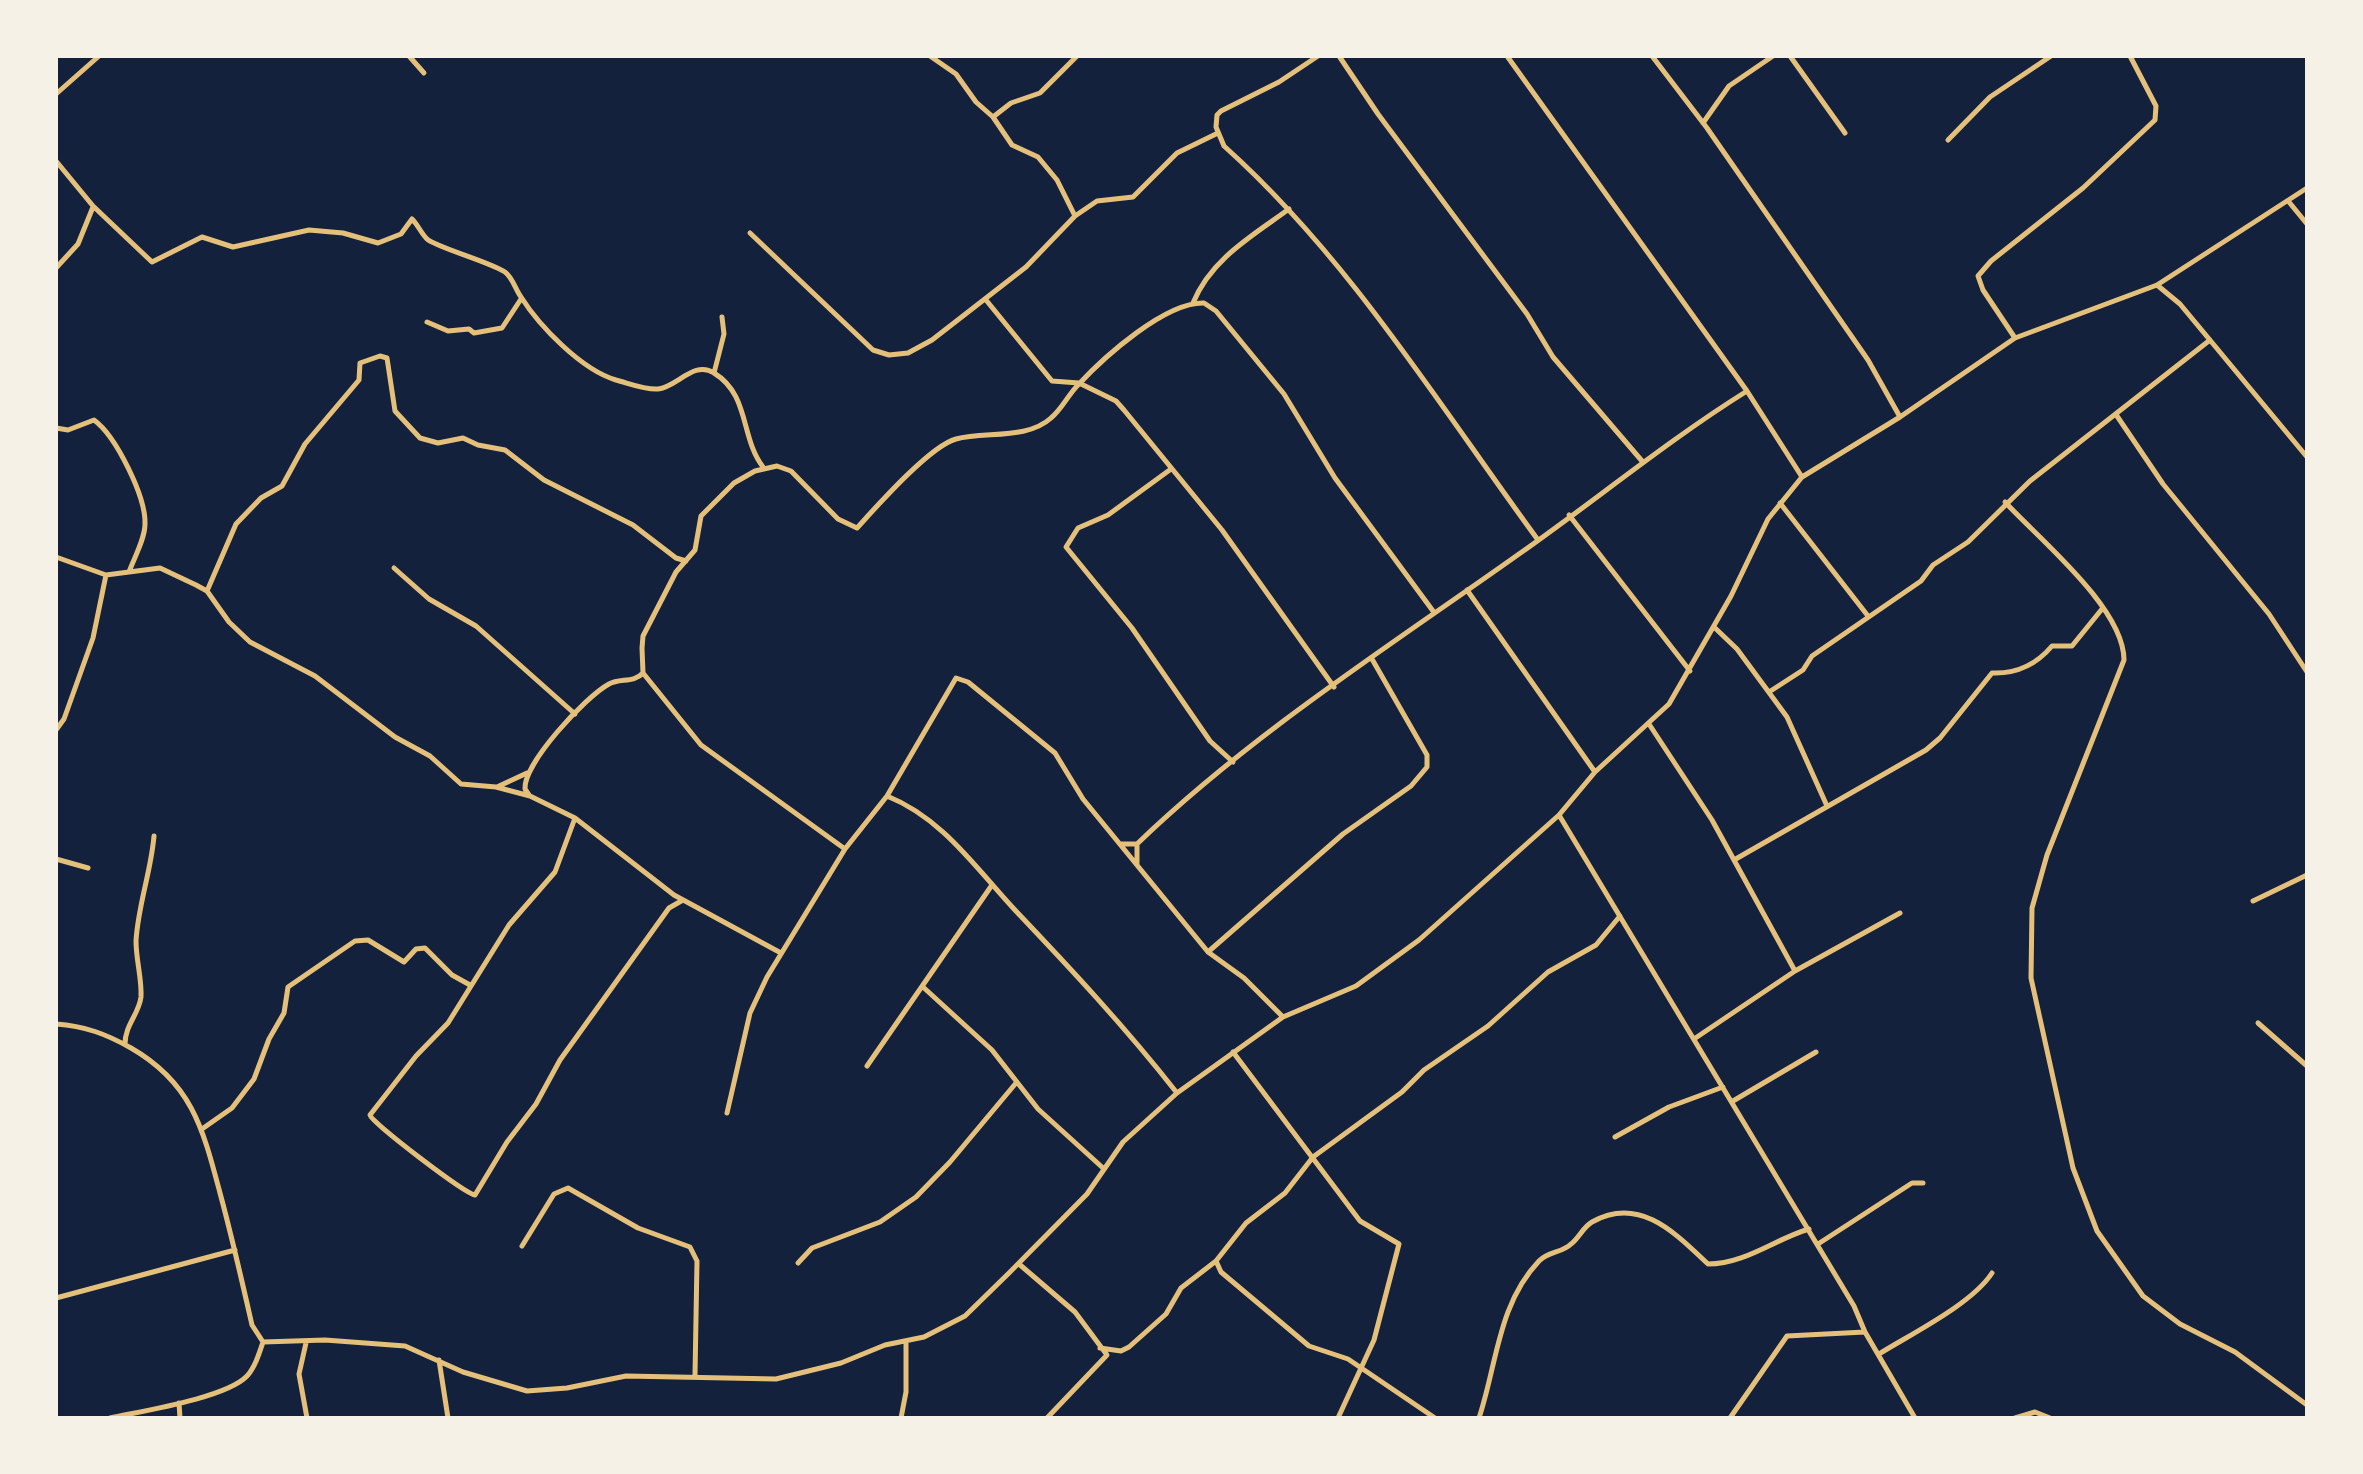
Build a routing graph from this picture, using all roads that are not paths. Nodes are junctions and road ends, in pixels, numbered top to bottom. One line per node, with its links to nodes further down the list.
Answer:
1 (99, 56): 14 (street)
2 (409, 56): 13 (street)
3 (930, 56): 15 (street)
4 (1077, 56): 15 (street)
5 (1318, 56): 17 (street)
6 (1339, 56): 44 (street)
7 (1507, 56): 39 (street)
8 (1652, 56): 16 (street)
9 (1773, 56): 16 (street)
10 (1790, 56): 18 (street)
11 (2051, 56): 19 (street)
12 (2130, 56): 35 (street)
13 (424, 73)
14 (56, 94)
15 (993, 117): 25 (street)
16 (1703, 123): 41 (street)
17 (1218, 133): 24 (street); 25 (street)
18 (1845, 133)
19 (1948, 140)
20 (56, 161): 23 (street)
21 (2307, 188): 22 (street)
22 (2288, 201): 26 (street); 29 (street)
23 (93, 206): 28 (street); 30 (street)
24 (1289, 209): 32 (street); 51 (street)
25 (1075, 216): 31 (street)
26 (2307, 224)
27 (750, 233): 31 (street)
28 (56, 268)
29 (2157, 285): 35 (street); 36 (street)
30 (521, 299): 34 (street); 37 (street)
31 (986, 300): 38 (street)
32 (1193, 303): 38 (street); 60 (street)
33 (722, 317): 37 (street)
34 (427, 322)
35 (2015, 338): 41 (street)
36 (2210, 340): 40 (street); 43 (street)
37 (714, 373): 45 (street)
38 (1079, 383): 45 (street); 46 (street)
39 (1747, 391): 44 (street); 47 (street)
40 (2117, 416): 48 (street); 65 (street)
41 (1900, 417): 47 (street)
42 (56, 428): 55 (street)
43 (2307, 457)
44 (1642, 461): 50 (street)
45 (763, 467): 53 (street)
46 (1171, 469): 67 (street); 72 (street)
47 (1802, 477): 49 (street)
48 (2005, 502): 59 (street); 61 (street)
49 (1780, 503): 61 (street); 62 (street)
50 (1569, 515): 51 (street); 64 (street)
51 (1538, 540): 57 (street)
52 (56, 557): 56 (street)
53 (686, 561): 58 (street); 66 (street)
54 (394, 568): 69 (street)
55 (129, 572): 56 (street); 58 (street)
56 (106, 575): 71 (street)
57 (1467, 590): 60 (street); 73 (street)
58 (207, 591): 75 (street)
59 (2102, 609): 78 (street); 138 (street)
60 (1433, 611): 63 (street)
61 (1868, 616): 68 (street)
62 (1714, 627): 64 (street); 68 (street)
63 (1372, 659): 67 (street); 95 (street)
64 (1690, 671): 70 (street)
65 (2307, 672)
66 (643, 673): 69 (street); 84 (street)
67 (1334, 687): 72 (street)
68 (1769, 692): 78 (street)
69 (575, 714): 74 (street)
70 (1649, 724): 73 (street); 86 (street)
71 (56, 730)
72 (1233, 762): 83 (street)
73 (1595, 772): 79 (street)
74 (527, 773): 75 (street); 76 (street)
75 (496, 787): 76 (street)
76 (530, 796): 80 (street)
77 (887, 796): 82 (street); 84 (street); 90 (street)
78 (1827, 806): 86 (street)
79 (1559, 815): 94 (street); 100 (street)
80 (575, 818): 91 (street); 98 (street)
81 (154, 836): 104 (street)
82 (1120, 844): 83 (street); 87 (street)
83 (1137, 844): 87 (street)
84 (845, 849): 96 (street)
85 (56, 859): 88 (street)
86 (1734, 860): 97 (street)
87 (1137, 863): 95 (street)
88 (88, 868)
89 (2307, 875): 92 (street)
90 (992, 885): 99 (street); 111 (street)
91 (683, 900): 96 (street); 98 (street)
92 (2253, 901)
93 (1900, 913): 97 (street)
94 (1620, 916): 103 (street); 116 (street)
95 (1208, 952): 100 (street)
96 (781, 953): 113 (street)
97 (1795, 971): 103 (street)
98 (470, 985): 114 (street)
99 (923, 987): 107 (street); 109 (street)
100 (1283, 1017): 105 (street)
101 (2258, 1023): 108 (street)
102 (56, 1024): 104 (street)
103 (1694, 1039): 110 (street)
104 (125, 1045): 114 (street)
105 (1233, 1051): 111 (street); 116 (street)
106 (1816, 1052): 112 (street)
107 (867, 1066)
108 (2307, 1066)
109 (1016, 1083): 117 (street); 124 (street)
110 (1723, 1087): 112 (street); 115 (street)
111 (1177, 1093): 117 (street)
112 (1733, 1101): 119 (street)
113 (727, 1113)
114 (202, 1129): 122 (street)
115 (1615, 1137)
116 (1313, 1157): 123 (street); 135 (street)
117 (1103, 1168): 125 (street)
118 (1923, 1183): 120 (street)
119 (1809, 1229): 120 (street); 147 (street)
120 (1818, 1244): 128 (street)
121 (522, 1246): 136 (street)
122 (235, 1250): 127 (street); 130 (street)
123 (1216, 1261): 132 (street); 135 (street)
124 (798, 1263)
125 (1019, 1264): 129 (street); 132 (street)
126 (1992, 1273): 133 (street)
127 (56, 1298)
128 (1865, 1332): 133 (street); 148 (street)
129 (906, 1341): 136 (street); 143 (street)
130 (263, 1342): 131 (street); 137 (street)
131 (306, 1343): 134 (street); 141 (street)
132 (1100, 1348): 144 (street)
133 (1879, 1354): 149 (street)
134 (439, 1359): 136 (street); 142 (street)
135 (1362, 1371): 145 (street); 146 (street)
136 (695, 1376)
137 (179, 1403): 139 (street); 140 (street)
138 (2307, 1405)
139 (110, 1418)
140 (180, 1418)
141 (307, 1418)
142 (448, 1418)
143 (901, 1418)
144 (1047, 1418)
145 (1338, 1418)
146 (1435, 1418)
147 (1479, 1418)
148 (1730, 1418)
149 (1915, 1418)
150 (2015, 1418): 151 (street)
151 (2050, 1418)

